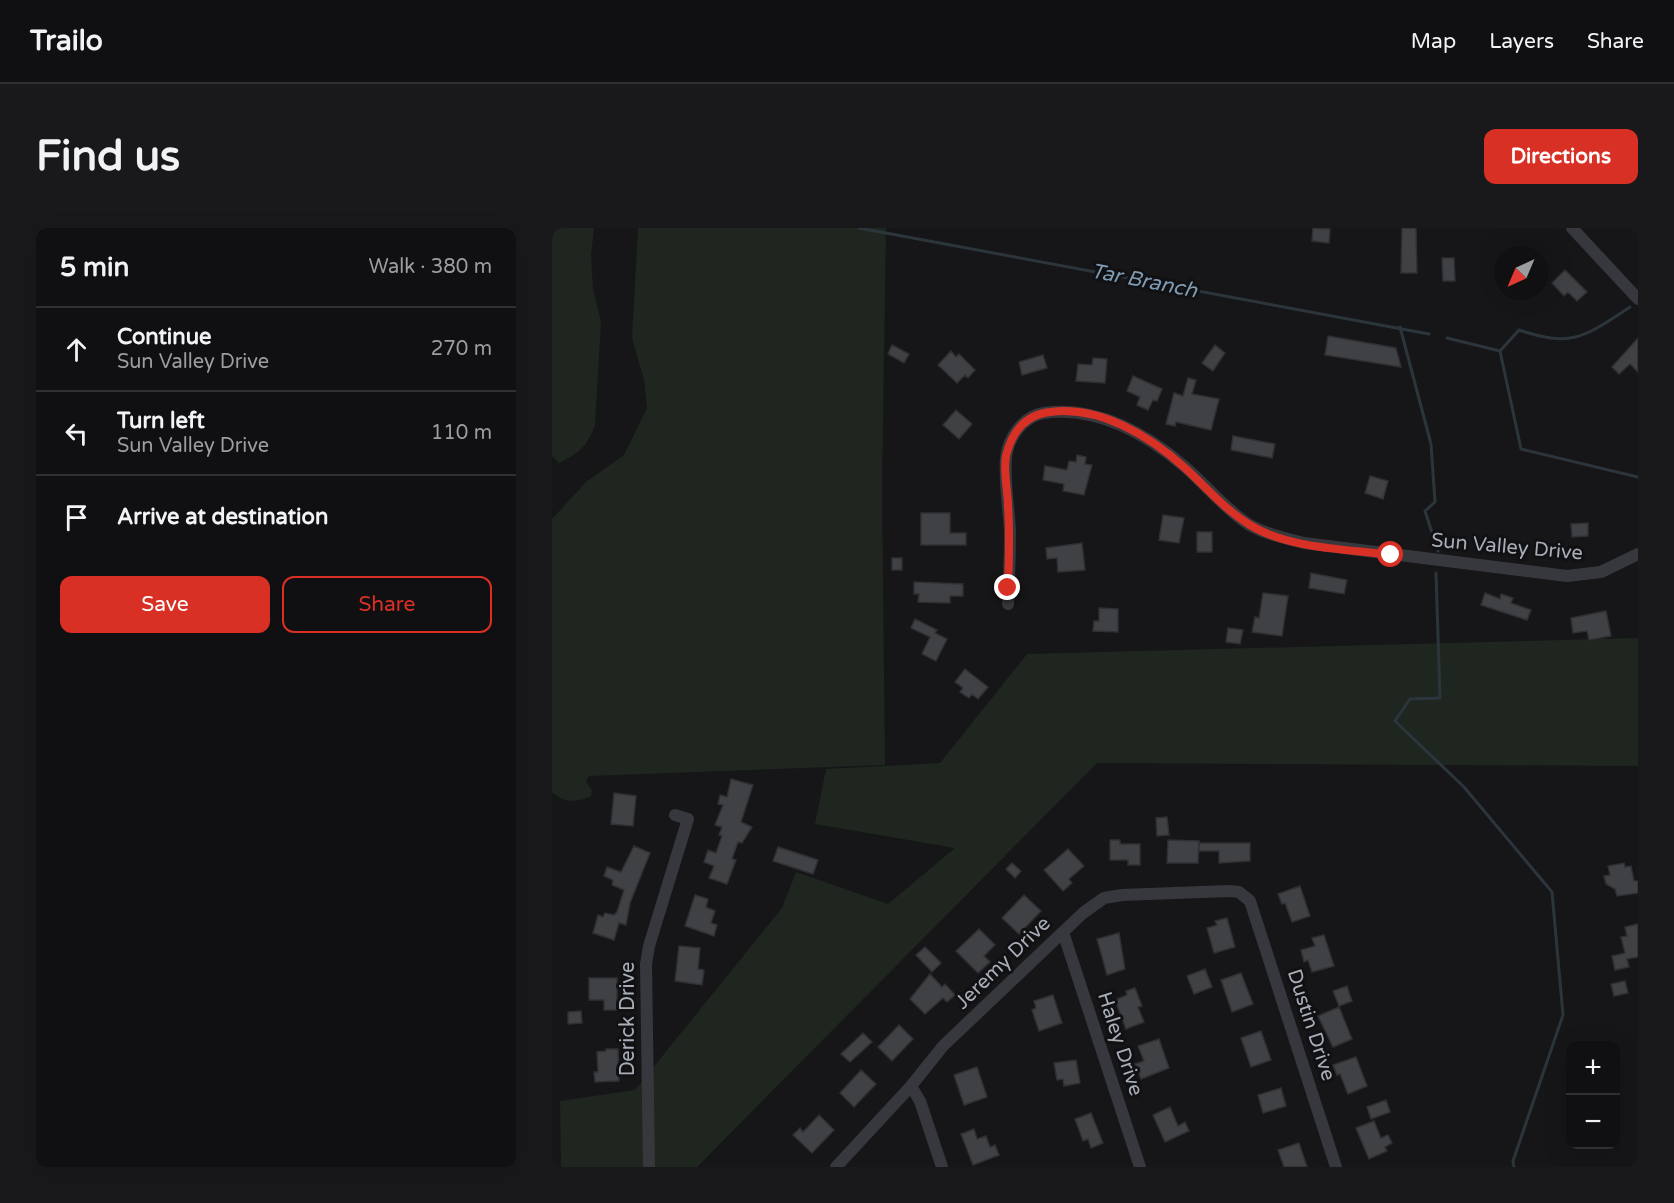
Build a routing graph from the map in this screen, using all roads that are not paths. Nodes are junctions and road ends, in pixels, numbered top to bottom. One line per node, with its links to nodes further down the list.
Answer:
1 (1572, 228): 2 (street)
2 (1638, 299)
3 (1638, 554): 4 (street, Sun Valley Drive)
4 (1008, 604)
5 (675, 815): 9 (street, Derick Drive)
6 (1247, 897): 7 (street, Jeremy Drive); 13 (street, Dustin Drive)
7 (1063, 932): 8 (street, Jeremy Drive); 12 (street, Haley Drive)
8 (911, 1086): 10 (street, Jeremy Drive); 11 (street)
9 (649, 1167)
10 (836, 1167)
11 (942, 1167)
12 (1140, 1167)
13 (1336, 1167)

